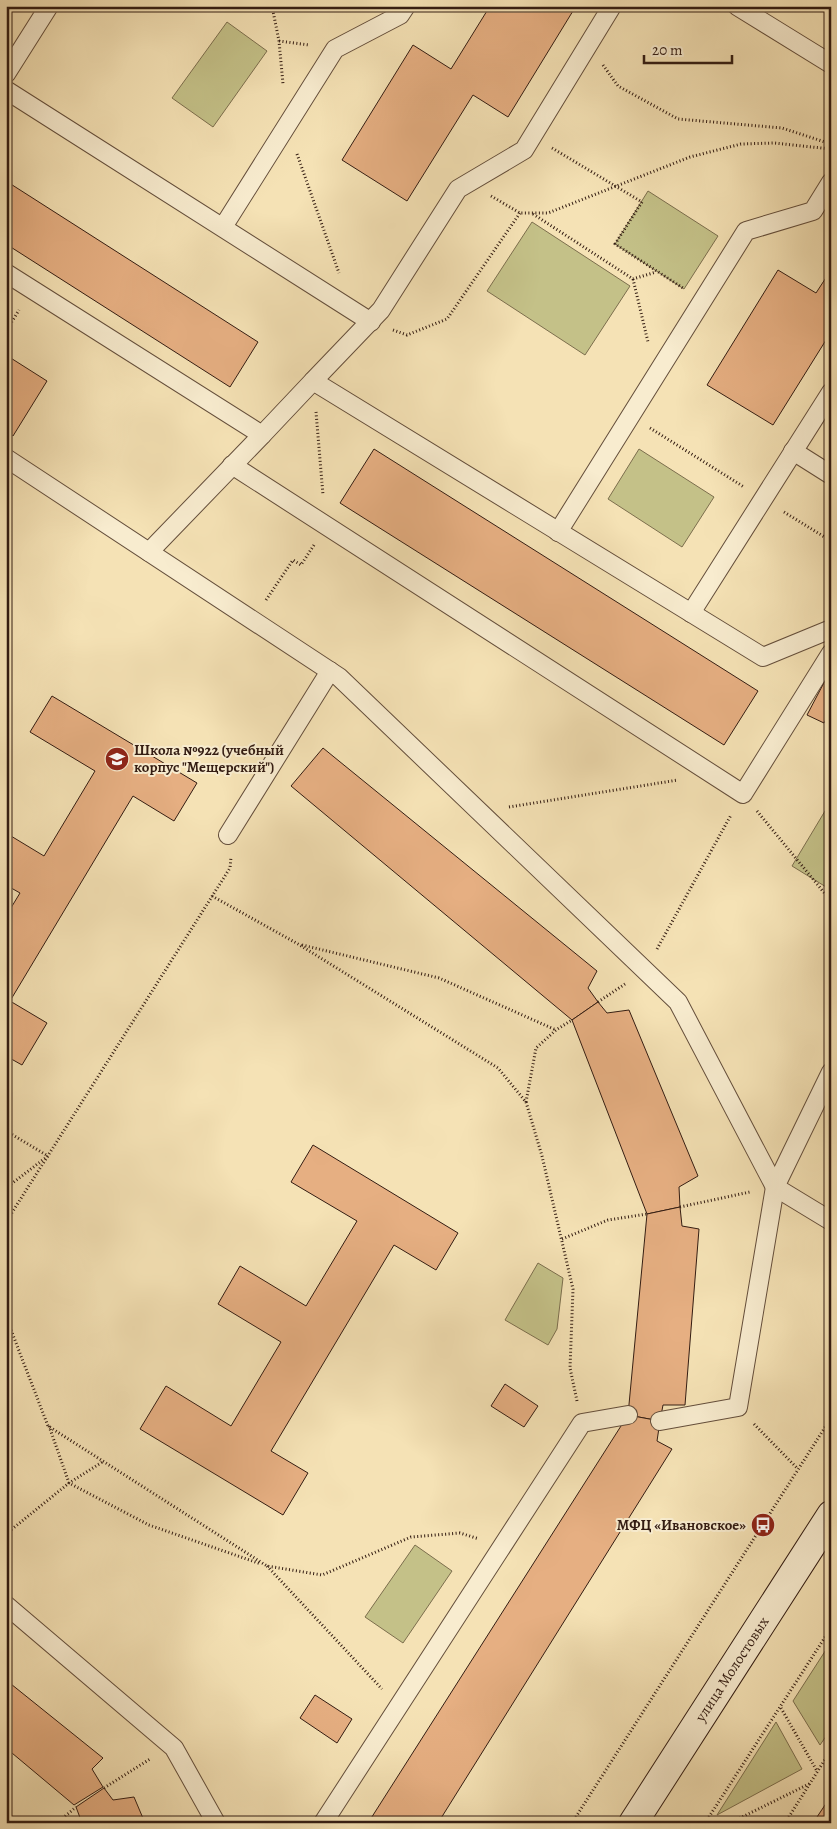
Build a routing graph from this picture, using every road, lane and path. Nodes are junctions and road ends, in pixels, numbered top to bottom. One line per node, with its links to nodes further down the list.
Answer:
1 (49, 6): 8 (lane)
2 (272, 6): 10 (path)
3 (406, 6): 10 (lane)
4 (612, 6): 6 (lane)
5 (737, 6): 7 (lane)
6 (589, 44): 11 (lane); 12 (path)
7 (831, 64)
8 (6, 74)
9 (6, 90): 19 (lane)
10 (287, 125): 19 (lane); 24 (path)
11 (532, 136): 15 (lane); 16 (path)
12 (831, 144)
13 (831, 149): 16 (path)
14 (831, 182): 23 (lane)
15 (468, 183): 17 (path); 25 (lane)
16 (616, 185): 18 (path); 21 (path)
17 (520, 213): 18 (path); 25 (path)
18 (531, 213): 22 (path)
19 (222, 227): 24 (lane)
20 (6, 272): 30 (lane)
21 (656, 272): 22 (path); 23 (path)
22 (633, 279): 26 (path)
23 (702, 301): 26 (lane)
24 (352, 309): 25 (lane)
25 (371, 322): 27 (lane)
26 (656, 376): 29 (lane)
27 (314, 381): 30 (lane); 36 (lane)
28 (831, 392): 31 (lane)
29 (631, 415): 35 (path); 36 (lane)
30 (262, 435): 33 (lane)
31 (793, 451): 34 (lane); 35 (lane)
32 (6, 458): 38 (lane)
33 (232, 466): 38 (lane); 43 (lane)
34 (831, 475)
35 (763, 499): 37 (path); 39 (lane)
36 (558, 532): 39 (lane)
37 (831, 541)
38 (149, 552): 42 (lane)
39 (691, 613): 40 (lane)
40 (831, 628)
41 (831, 653): 44 (lane)
42 (330, 671): 45 (lane); 46 (lane)
43 (713, 774): 44 (lane); 45 (path)
44 (743, 794): 49 (path); 51 (path)
45 (480, 812): 51 (lane)
46 (238, 819): 47 (lane); 48 (path)
47 (228, 835)
48 (212, 896): 50 (path); 58 (path)
49 (831, 902)
50 (298, 944): 54 (path); 56 (path)
51 (646, 970): 52 (path); 59 (lane)
52 (598, 1002)
53 (572, 1020): 54 (path)
54 (556, 1030): 56 (path)
55 (831, 1072): 59 (lane)
56 (526, 1102): 65 (path)
57 (6, 1131): 58 (path)
58 (48, 1156): 60 (path); 64 (path)
59 (775, 1187): 61 (path); 63 (lane); 67 (lane)
60 (6, 1188)
61 (680, 1208)
62 (647, 1214): 65 (path)
63 (831, 1221)
64 (6, 1222)
65 (562, 1239): 71 (path)
66 (6, 1318): 72 (path)
67 (738, 1407): 70 (lane); 74 (path)
68 (628, 1415): 71 (lane)
69 (831, 1418): 74 (path)
70 (660, 1421)
71 (582, 1423): 78 (lane)
72 (48, 1426): 73 (path); 75 (path)
73 (104, 1461): 75 (path); 79 (path)
74 (798, 1469): 93 (path)
75 (69, 1483): 77 (path); 79 (path)
76 (831, 1515): 94 (street, улица Молостовых)
77 (6, 1534)
78 (502, 1546): 79 (path); 82 (lane)
79 (267, 1566): 82 (path)
80 (6, 1605): 84 (lane)
81 (831, 1628): 83 (path)
82 (398, 1706): 92 (lane)
83 (781, 1708): 86 (path); 95 (path)
84 (171, 1746): 88 (path); 91 (lane)
85 (831, 1750): 86 (path)
86 (817, 1771): 87 (path)
87 (811, 1783): 96 (path); 97 (path)
88 (104, 1788)
89 (76, 1806): 90 (path)
90 (57, 1823)
91 (216, 1823)
92 (323, 1823)
93 (572, 1823)
94 (633, 1823)
95 (705, 1823)
96 (730, 1823)
97 (785, 1823)

